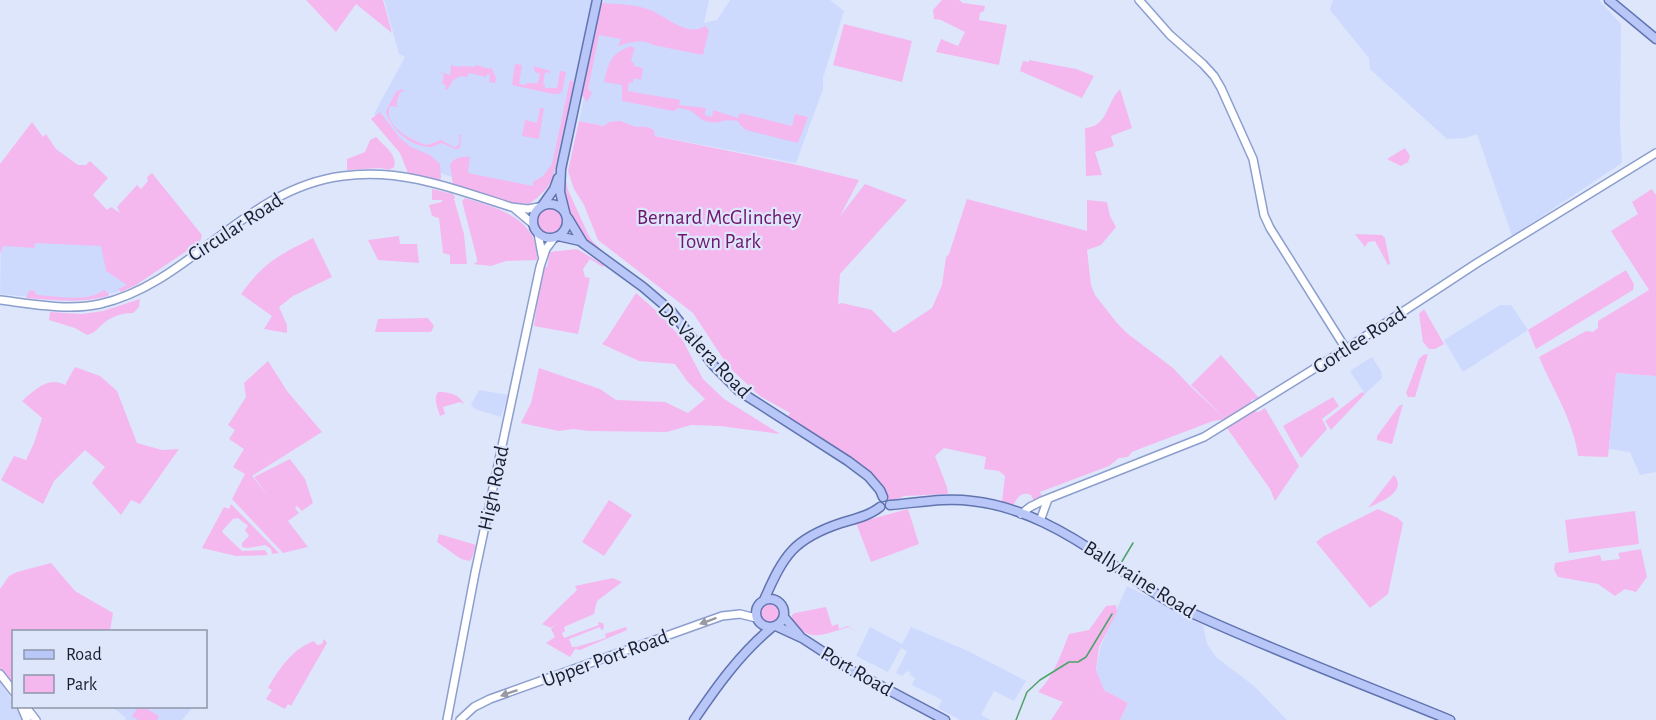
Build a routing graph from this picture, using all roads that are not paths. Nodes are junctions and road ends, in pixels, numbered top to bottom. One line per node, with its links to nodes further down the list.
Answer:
1 (597, 0): 6 (main road)
2 (1139, 0): 15 (street)
3 (1609, 0): 4 (main road)
4 (1656, 39)
5 (1656, 153): 15 (street, Gortlee Road)
6 (561, 169): 8 (main road); 9 (main road)
7 (511, 207): 8 (street); 10 (street); 14 (street, Circular Road)
8 (541, 207): 9 (main road); 10 (main road)
9 (566, 214): 11 (main road); 12 (main road)
10 (536, 228): 11 (main road); 13 (street)
11 (557, 237): 12 (main road); 13 (street)
12 (583, 244): 16 (main road, De Valera Road)
13 (542, 257): 34 (street, High Road)
14 (0, 300)
15 (1346, 349): 17 (street, Gortlee Road)
16 (883, 497): 18 (main road); 19 (main road)
17 (1048, 499): 20 (street, Gortlee Road); 21 (street)
18 (890, 505): 19 (main road); 20 (main road, Ballyraine Road)
19 (880, 507): 22 (main road)
20 (1022, 514): 21 (main road, Ballyraine Road)
21 (1040, 521): 38 (main road, Ballyraine Road)
22 (776, 577): 23 (main road); 24 (main road)
23 (764, 600): 24 (main road); 26 (main road)
24 (778, 602): 25 (main road)
25 (784, 617): 27 (main road); 28 (main road, Port Road)
26 (758, 621): 27 (main road); 29 (main road); 35 (street, Upper Port Road, one-way to 35)
27 (773, 627): 28 (main road, Port Road); 29 (main road)
28 (802, 638): 37 (main road, Port Road)
29 (753, 642): 36 (main road)
30 (0, 674): 31 (street)
31 (12, 690)
32 (25, 708): 33 (street)
33 (36, 720)
34 (447, 720)
35 (460, 720)
36 (694, 720)
37 (945, 720)
38 (1450, 720)

